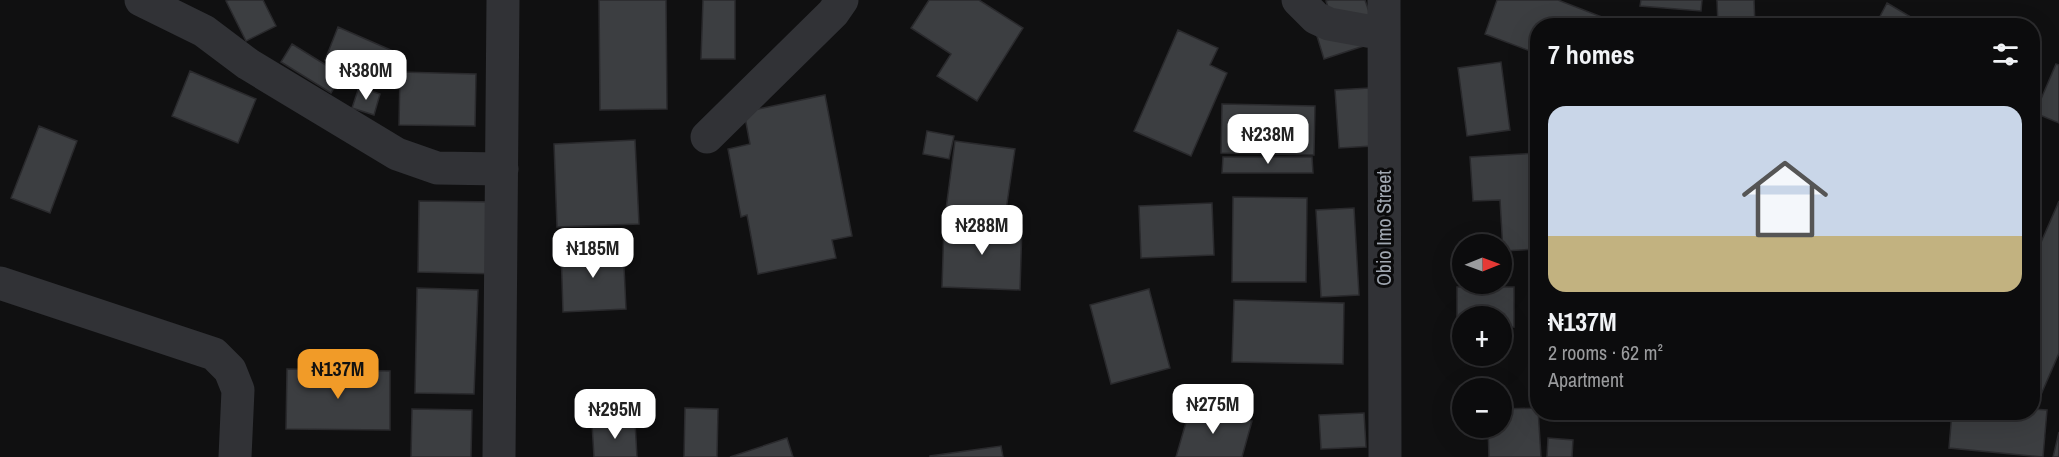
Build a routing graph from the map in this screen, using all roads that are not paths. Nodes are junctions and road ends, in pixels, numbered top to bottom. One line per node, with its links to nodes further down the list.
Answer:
1 (141, 0): 8 (street)
2 (503, 0): 8 (street)
3 (842, 0): 7 (street)
4 (1298, 0): 6 (street)
5 (1384, 0): 6 (street, Obio Imo Street)
6 (1384, 34): 12 (street, Obio Imo Street)
7 (707, 137)
8 (502, 168): 11 (street)
9 (0, 283): 10 (street)
10 (235, 457)
11 (499, 457)
12 (1385, 457)

